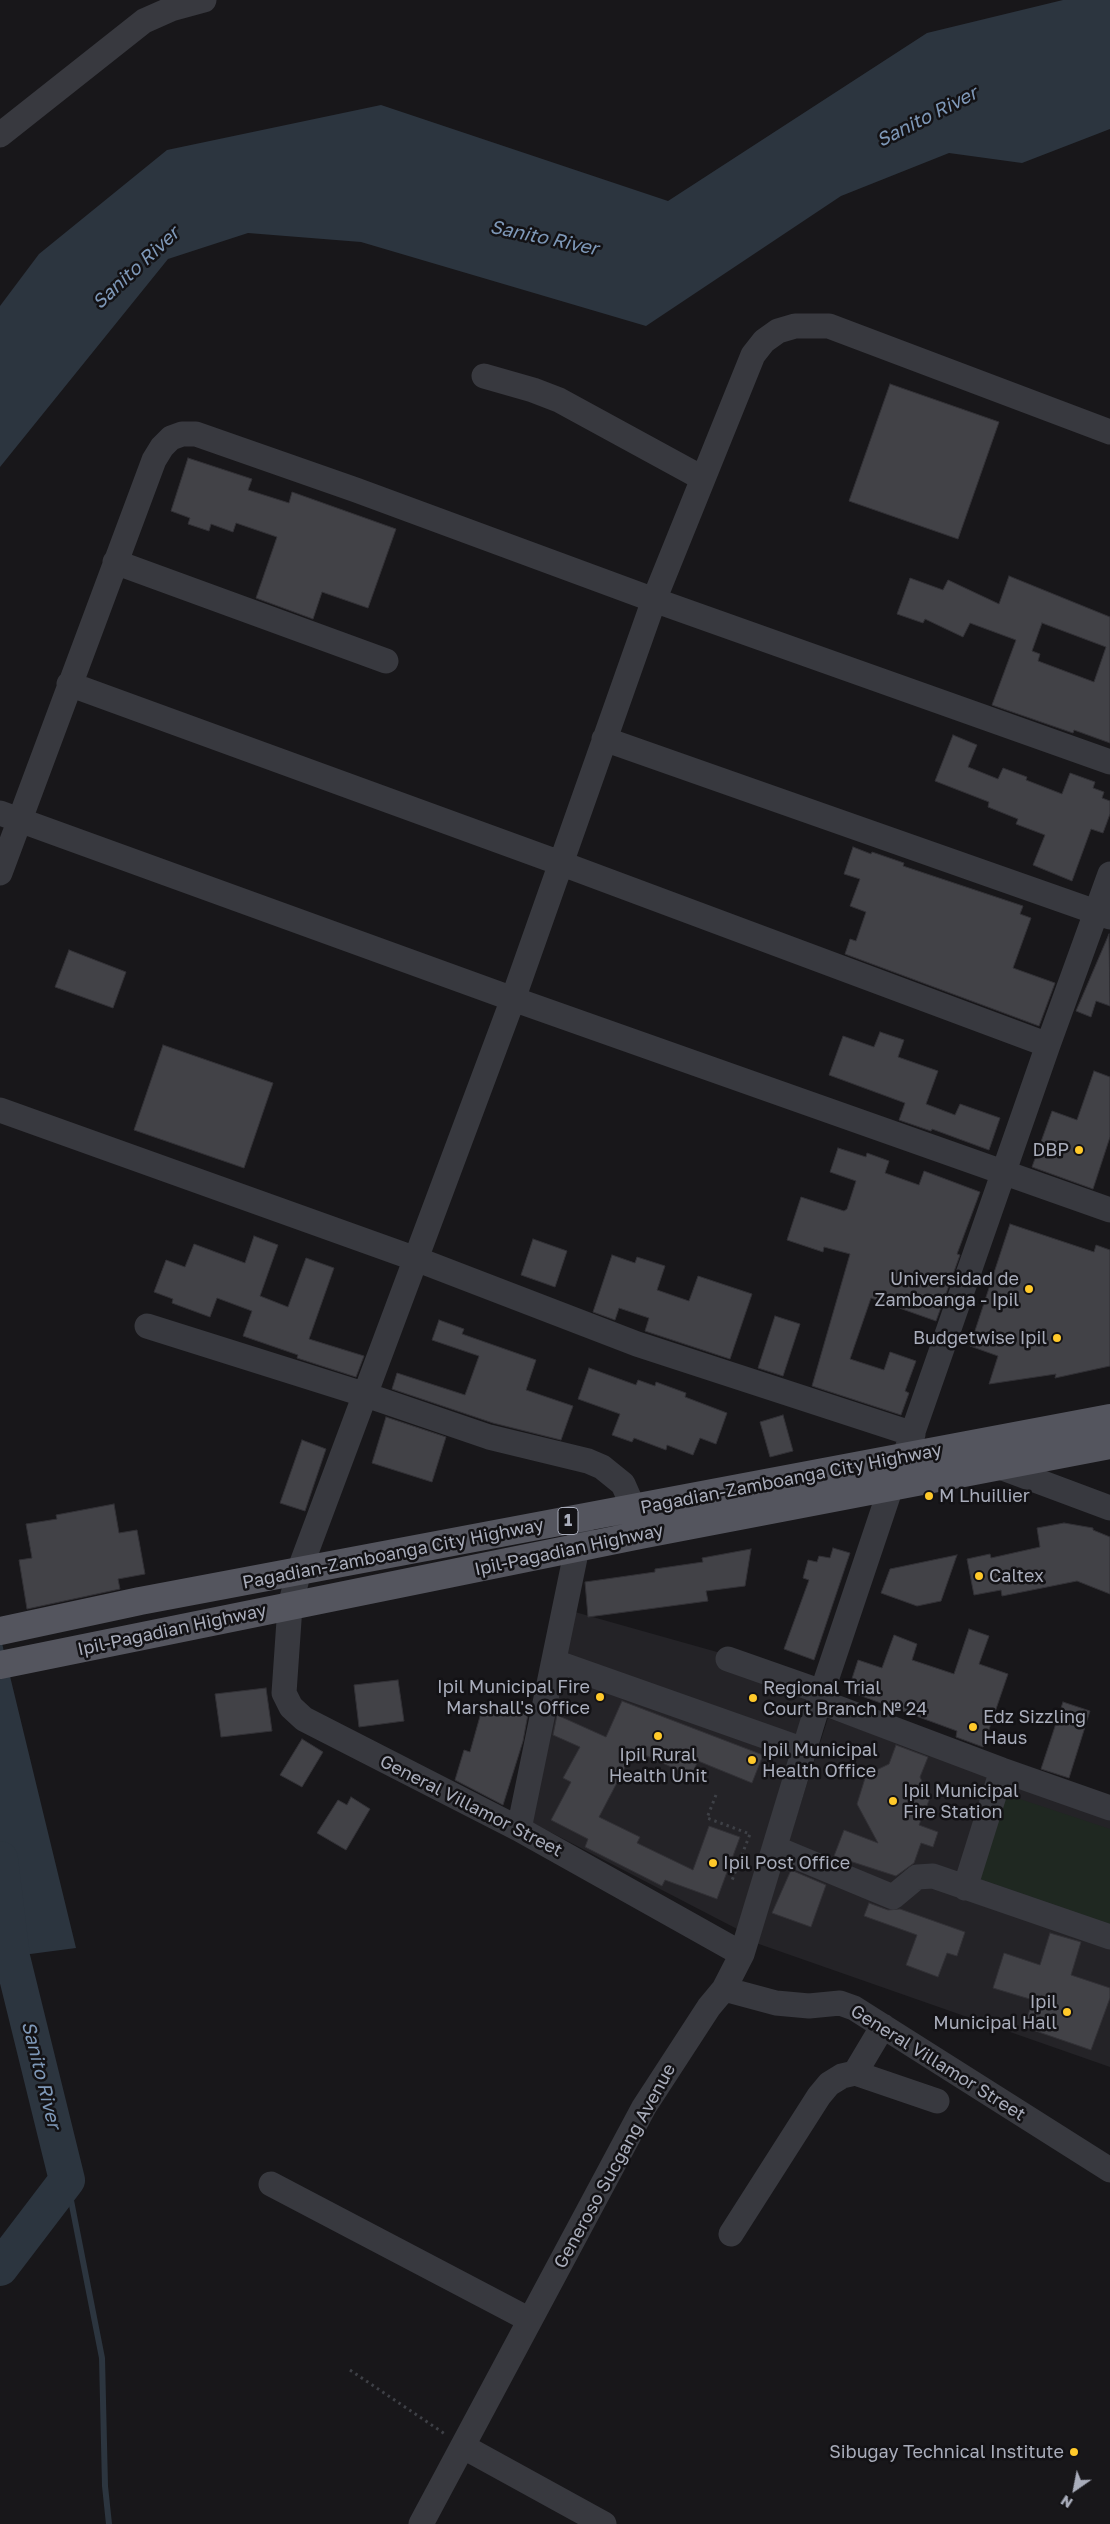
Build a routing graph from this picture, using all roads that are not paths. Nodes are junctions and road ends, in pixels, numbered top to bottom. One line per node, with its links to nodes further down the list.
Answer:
1 (204, 0): 2 (street)
2 (0, 135)
3 (484, 376): 5 (street)
4 (1110, 432): 5 (street, General Villamor Street)
5 (702, 478): 7 (street, General Villamor Street)
6 (115, 562): 7 (street); 8 (street); 9 (street)
7 (654, 600): 10 (street, General Villamor Street); 11 (street)
8 (386, 661)
9 (69, 684): 12 (street); 13 (street)
10 (604, 739): 13 (street, General Villamor Street); 16 (street)
11 (1110, 762)
12 (10, 817): 14 (street); 17 (street)
13 (560, 863): 17 (street, General Villamor Street); 18 (street)
14 (0, 873)
15 (1110, 874): 16 (street)
16 (1103, 915): 18 (street)
17 (513, 999): 20 (street); 22 (street, General Villamor Street)
18 (1048, 1044): 20 (street)
19 (0, 1110): 22 (street)
20 (1003, 1172): 21 (street); 26 (street)
21 (1110, 1210)
22 (416, 1259): 24 (street, General Villamor Street); 26 (street)
23 (148, 1326): 24 (street)
24 (366, 1395): 32 (street); 35 (street, General Villamor Street)
25 (1110, 1418): 28 (main road, Pagadian-Zamboanga City Highway / 1)
26 (908, 1445): 28 (main road, Pagadian-Zamboanga City Highway / 1); 32 (main road, Pagadian-Zamboanga City Highway / 1)
27 (1110, 1445): 29 (main road, Ipil-Pagadian Highway / 1)
28 (950, 1448): 29 (street)
29 (996, 1466): 30 (main road, Ipil-Pagadian Highway / 1); 31 (street)
30 (891, 1487): 34 (main road, Ipil-Pagadian Highway / 1); 41 (street, Generoso Sucgang Avenue)
31 (1110, 1508)
32 (634, 1509): 33 (main road, Pagadian-Zamboanga City Highway / 1)
33 (583, 1519): 34 (street); 35 (main road, Pagadian-Zamboanga City Highway / 1)
34 (578, 1550): 36 (main road, Ipil-Pagadian Highway / 1); 39 (street)
35 (299, 1571): 36 (street, General Villamor Street); 37 (main road, Pagadian-Zamboanga City Highway / 1)
36 (290, 1606): 40 (main road, Ipil-Pagadian Highway / 1); 45 (street, General Villamor Street)
37 (0, 1631)
38 (728, 1660): 41 (street)
39 (555, 1662): 42 (street); 45 (street)
40 (0, 1665)
41 (820, 1696): 42 (street, Generoso Sucgang Avenue); 43 (street)
42 (804, 1750): 46 (street, Generoso Sucgang Avenue)
43 (1002, 1770): 44 (street); 47 (street)
44 (1110, 1808)
45 (519, 1829): 49 (street, General Villamor Street)
46 (775, 1848): 47 (street); 49 (street, Generoso Sucgang Avenue)
47 (965, 1888): 48 (street)
48 (1110, 1937)
49 (742, 1954): 50 (street, Generoso Sucgang Avenue)
50 (724, 1989): 51 (street, General Villamor Street); 57 (street, Generoso Sucgang Avenue)
51 (883, 2026): 52 (street); 54 (street, General Villamor Street)
52 (854, 2073): 53 (street); 56 (street)
53 (937, 2100)
54 (1110, 2170)
55 (271, 2184): 57 (street)
56 (731, 2234)
57 (530, 2320): 58 (street, Generoso Sucgang Avenue)
58 (464, 2447): 59 (street, Generoso Sucgang Avenue); 60 (street)
59 (421, 2524)
60 (604, 2524)

